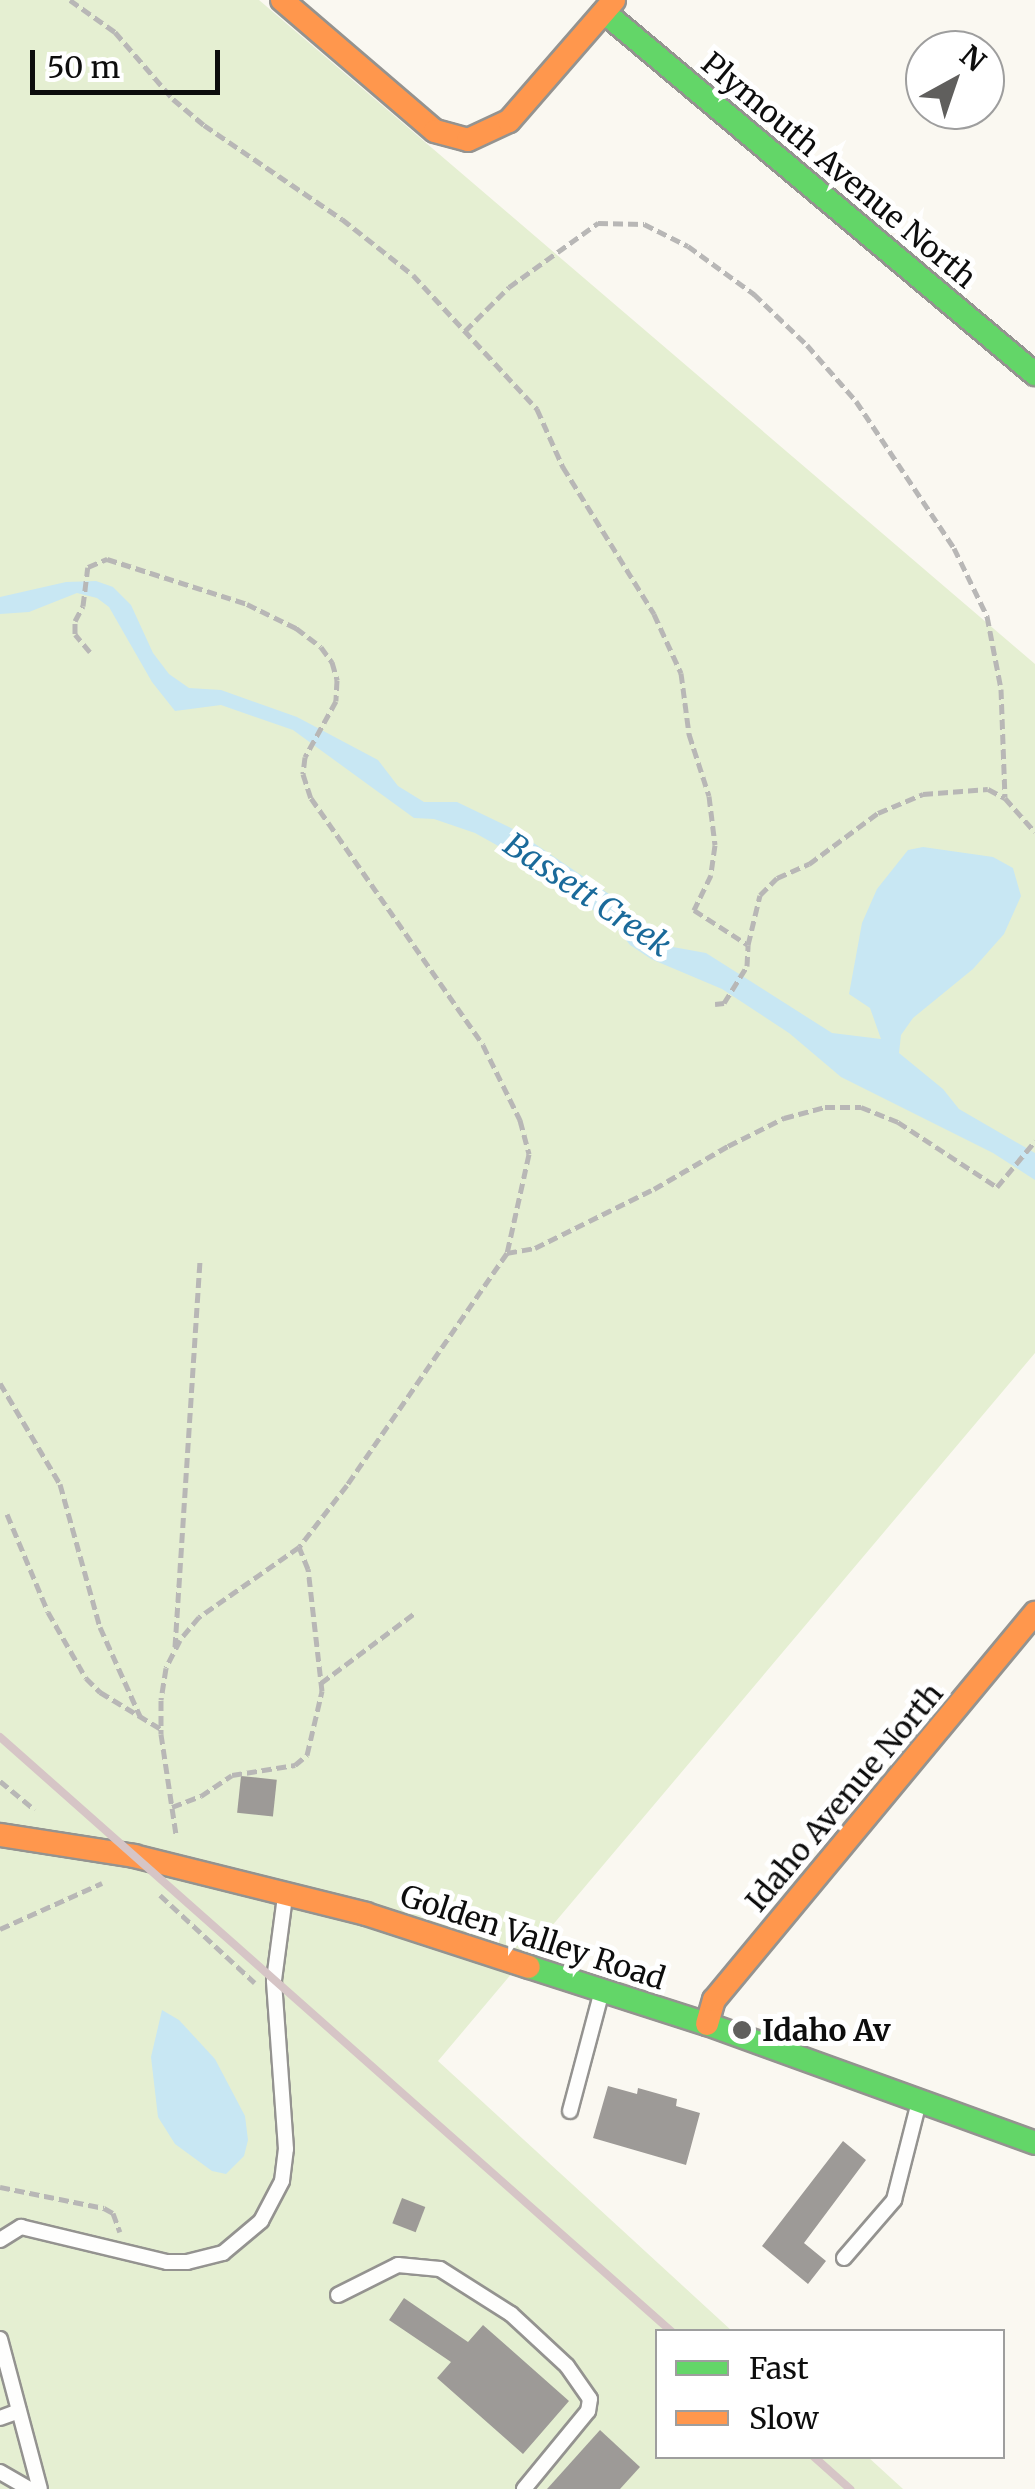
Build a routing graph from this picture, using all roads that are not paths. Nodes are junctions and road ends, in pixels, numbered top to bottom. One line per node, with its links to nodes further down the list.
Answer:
1 (282, 0): 2 (street)
2 (609, 6): 3 (street, Plymouth Avenue North)
3 (1035, 374)
4 (1035, 1613): 8 (street, Idaho Avenue North)
5 (0, 1835): 6 (street, Golden Valley Road)
6 (286, 1891): 7 (street, Golden Valley Road); 12 (lane)
7 (602, 1992): 8 (street, Golden Valley Road); 10 (lane)
8 (707, 2024): 9 (street, Golden Valley Road)
9 (918, 2102): 11 (street, Golden Valley Road); 13 (lane)
10 (570, 2112)
11 (1035, 2143)
12 (0, 2240)
13 (844, 2258)
14 (338, 2295): 21 (lane)
15 (0, 2339): 16 (lane)
16 (19, 2411): 17 (lane); 20 (lane)
17 (0, 2418)
18 (0, 2472): 19 (lane)
19 (29, 2489)
20 (40, 2489)
21 (524, 2489)

